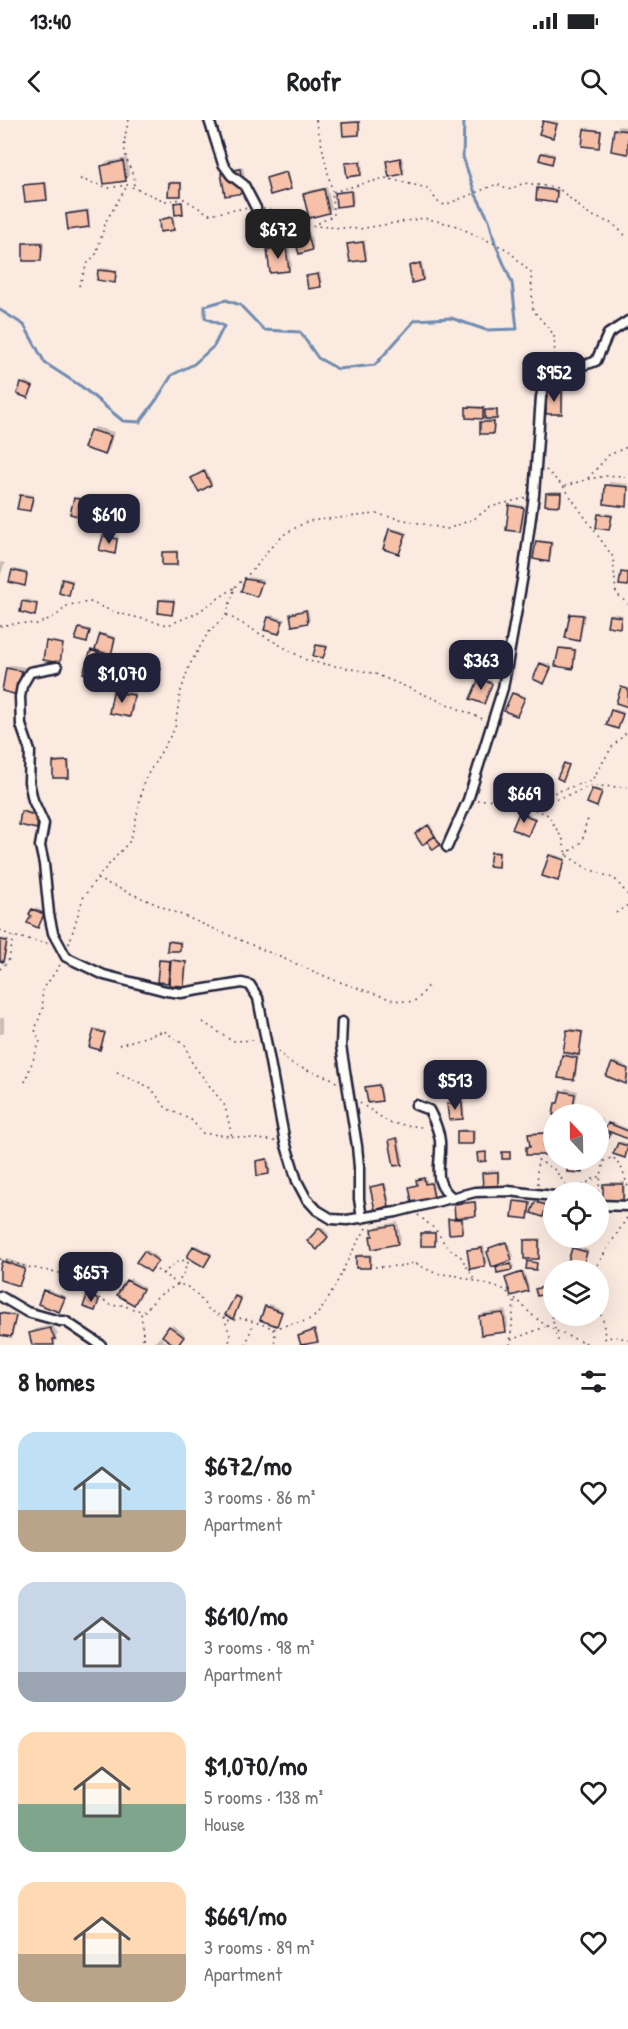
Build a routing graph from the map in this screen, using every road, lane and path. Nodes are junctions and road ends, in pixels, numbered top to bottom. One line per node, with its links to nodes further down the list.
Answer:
1 (129, 120): 6 (path)
2 (209, 120): 8 (street)
3 (316, 120): 7 (path)
4 (80, 179): 5 (path)
5 (127, 185): 6 (path); 11 (path)
6 (132, 187): 8 (path)
7 (332, 192): 9 (path); 10 (path)
8 (255, 208): 9 (path)
9 (313, 226): 13 (path)
10 (628, 238)
11 (79, 286)
12 (628, 321): 13 (street)
13 (556, 369): 15 (street)
14 (628, 443): 17 (path)
15 (536, 462): 18 (path); 19 (street)
16 (628, 478): 17 (path)
17 (588, 479): 18 (path)
18 (564, 486): 21 (path)
19 (534, 495): 20 (path); 25 (street)
20 (235, 587): 22 (path); 23 (path)
21 (628, 604)
22 (226, 615): 25 (path); 34 (path)
23 (0, 626)
24 (57, 667): 40 (street)
25 (492, 724): 29 (street)
26 (628, 731): 28 (path)
27 (628, 787): 30 (path)
28 (530, 798): 29 (path); 30 (path)
29 (468, 800): 32 (street)
30 (532, 805): 33 (path)
31 (589, 818): 33 (path)
32 (447, 847)
33 (566, 855): 35 (path)
34 (96, 879): 41 (path); 43 (path)
35 (628, 895)
36 (628, 905): 37 (path)
37 (616, 913)
38 (0, 930): 39 (path)
39 (14, 937): 40 (path); 42 (path)
40 (60, 947): 41 (street)
41 (66, 957): 46 (street); 49 (path)
42 (0, 969)
43 (429, 983)
44 (203, 1022): 46 (path)
45 (342, 1022): 50 (street)
46 (265, 1039): 50 (path); 54 (street)
47 (119, 1045): 53 (path)
48 (117, 1072): 53 (path)
49 (25, 1082)
50 (349, 1094): 52 (path); 67 (street)
51 (416, 1105): 62 (street)
52 (421, 1127)
53 (232, 1138): 54 (path)
54 (285, 1142): 67 (street)
55 (601, 1176): 57 (path); 58 (path); 59 (path)
56 (564, 1182): 60 (path)
57 (588, 1182)
58 (600, 1182)
59 (628, 1187)
60 (538, 1193): 61 (street); 62 (street)
61 (543, 1194)
62 (453, 1198): 65 (street)
63 (609, 1205): 64 (street)
64 (628, 1206)
65 (411, 1209): 67 (street); 73 (path)
66 (628, 1216): 69 (path)
67 (367, 1217): 84 (path)
68 (0, 1259): 77 (path)
69 (600, 1260)
70 (375, 1267): 73 (path)
71 (157, 1270): 72 (path)
72 (162, 1274): 74 (path); 74 (path)
73 (475, 1282): 76 (path)
74 (178, 1284): 77 (path); 78 (path)
75 (0, 1296): 92 (street)
76 (517, 1299): 80 (path); 89 (path)
77 (140, 1310): 86 (path)
78 (225, 1317): 79 (path); 95 (path)
79 (253, 1322): 84 (path); 96 (path)
80 (543, 1323)
81 (546, 1326): 85 (path); 89 (path)
82 (554, 1326): 85 (path)
83 (604, 1326): 87 (path)
84 (273, 1328): 97 (path)
85 (555, 1332): 90 (path); 91 (path)
86 (142, 1336): 93 (path); 94 (path)
87 (605, 1338): 88 (path); 101 (path)
88 (628, 1339)
89 (510, 1341): 98 (path)
90 (560, 1344): 99 (path)
91 (586, 1344): 100 (path)
92 (101, 1345)
93 (141, 1345)
94 (145, 1345)
95 (229, 1345)
96 (246, 1345)
97 (274, 1345)
98 (510, 1345)
99 (555, 1345)
100 (592, 1345)
101 (607, 1345)

